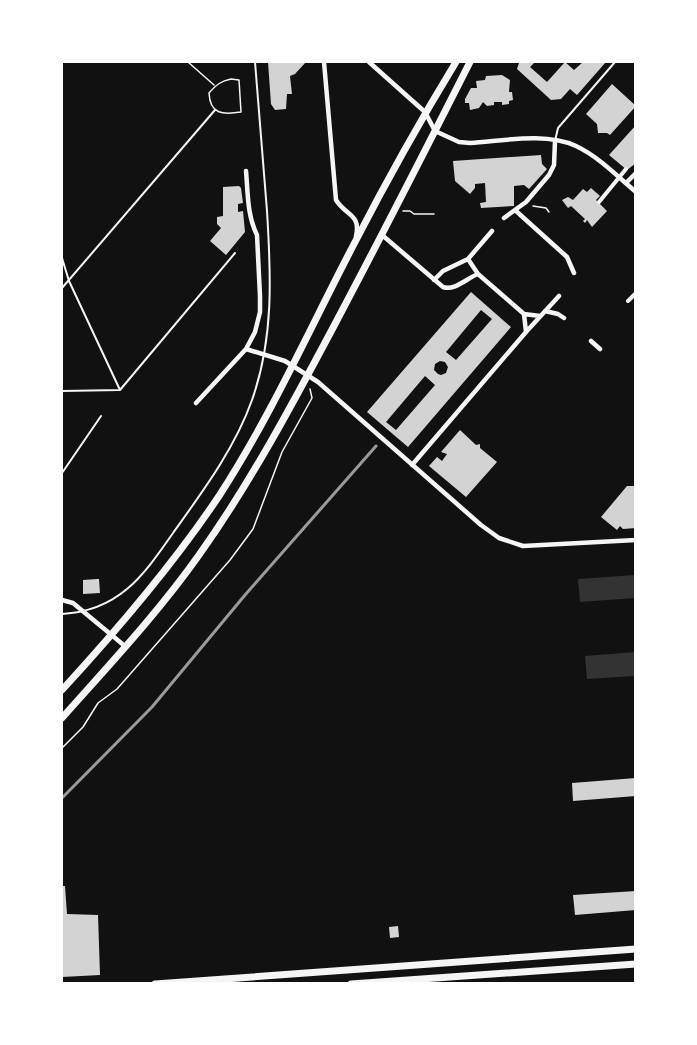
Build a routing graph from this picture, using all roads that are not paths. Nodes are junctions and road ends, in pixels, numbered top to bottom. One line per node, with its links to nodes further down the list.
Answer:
1 (255, 62): 41 (lane)
2 (324, 62): 21 (street)
3 (369, 62): 8 (street)
4 (456, 62): 8 (main road)
5 (470, 62): 9 (main road)
6 (615, 62): 10 (lane)
7 (215, 110): 28 (lane)
8 (425, 112): 9 (street); 21 (main road)
9 (435, 131): 10 (street); 20 (main road)
10 (555, 141): 14 (street); 17 (street)
11 (626, 169): 16 (street)
12 (246, 171): 39 (street)
13 (636, 173): 14 (street)
14 (626, 183): 15 (street)
15 (636, 192)
16 (599, 202)
17 (516, 211): 18 (street); 25 (street)
18 (504, 218)
19 (492, 231): 24 (street)
20 (382, 236): 27 (street); 43 (main road)
21 (354, 244): 42 (main road)
22 (235, 252): 44 (lane)
23 (62, 258): 28 (lane)
24 (468, 259): 26 (street); 27 (street)
25 (574, 273)
26 (478, 274): 27 (street); 34 (street)
27 (434, 280)
28 (69, 281): 29 (lane); 44 (lane)
29 (62, 288)
30 (636, 293): 32 (street)
31 (559, 296): 33 (street)
32 (628, 301)
33 (545, 311): 35 (street); 36 (street)
34 (524, 314): 35 (street); 37 (street)
35 (540, 316): 37 (street)
36 (564, 318)
37 (526, 332): 48 (street)
38 (591, 341): 40 (street)
39 (246, 349): 41 (street); 46 (street)
40 (600, 349)
41 (264, 355): 42 (street); 52 (lane)
42 (293, 366): 43 (street); 54 (main road)
43 (308, 374): 48 (street); 55 (main road)
44 (120, 390): 45 (lane)
45 (62, 391)
46 (196, 403)
47 (101, 416): 49 (lane)
48 (412, 465): 50 (street)
49 (62, 473)
50 (636, 540)
51 (62, 600): 52 (street)
52 (84, 612): 53 (lane); 54 (street)
53 (62, 614)
54 (112, 634): 55 (street); 56 (main road)
55 (126, 647): 57 (main road)
56 (62, 690)
57 (62, 718)
58 (636, 949): 60 (main road)
59 (636, 964): 61 (main road)
60 (154, 984)
61 (351, 984)

